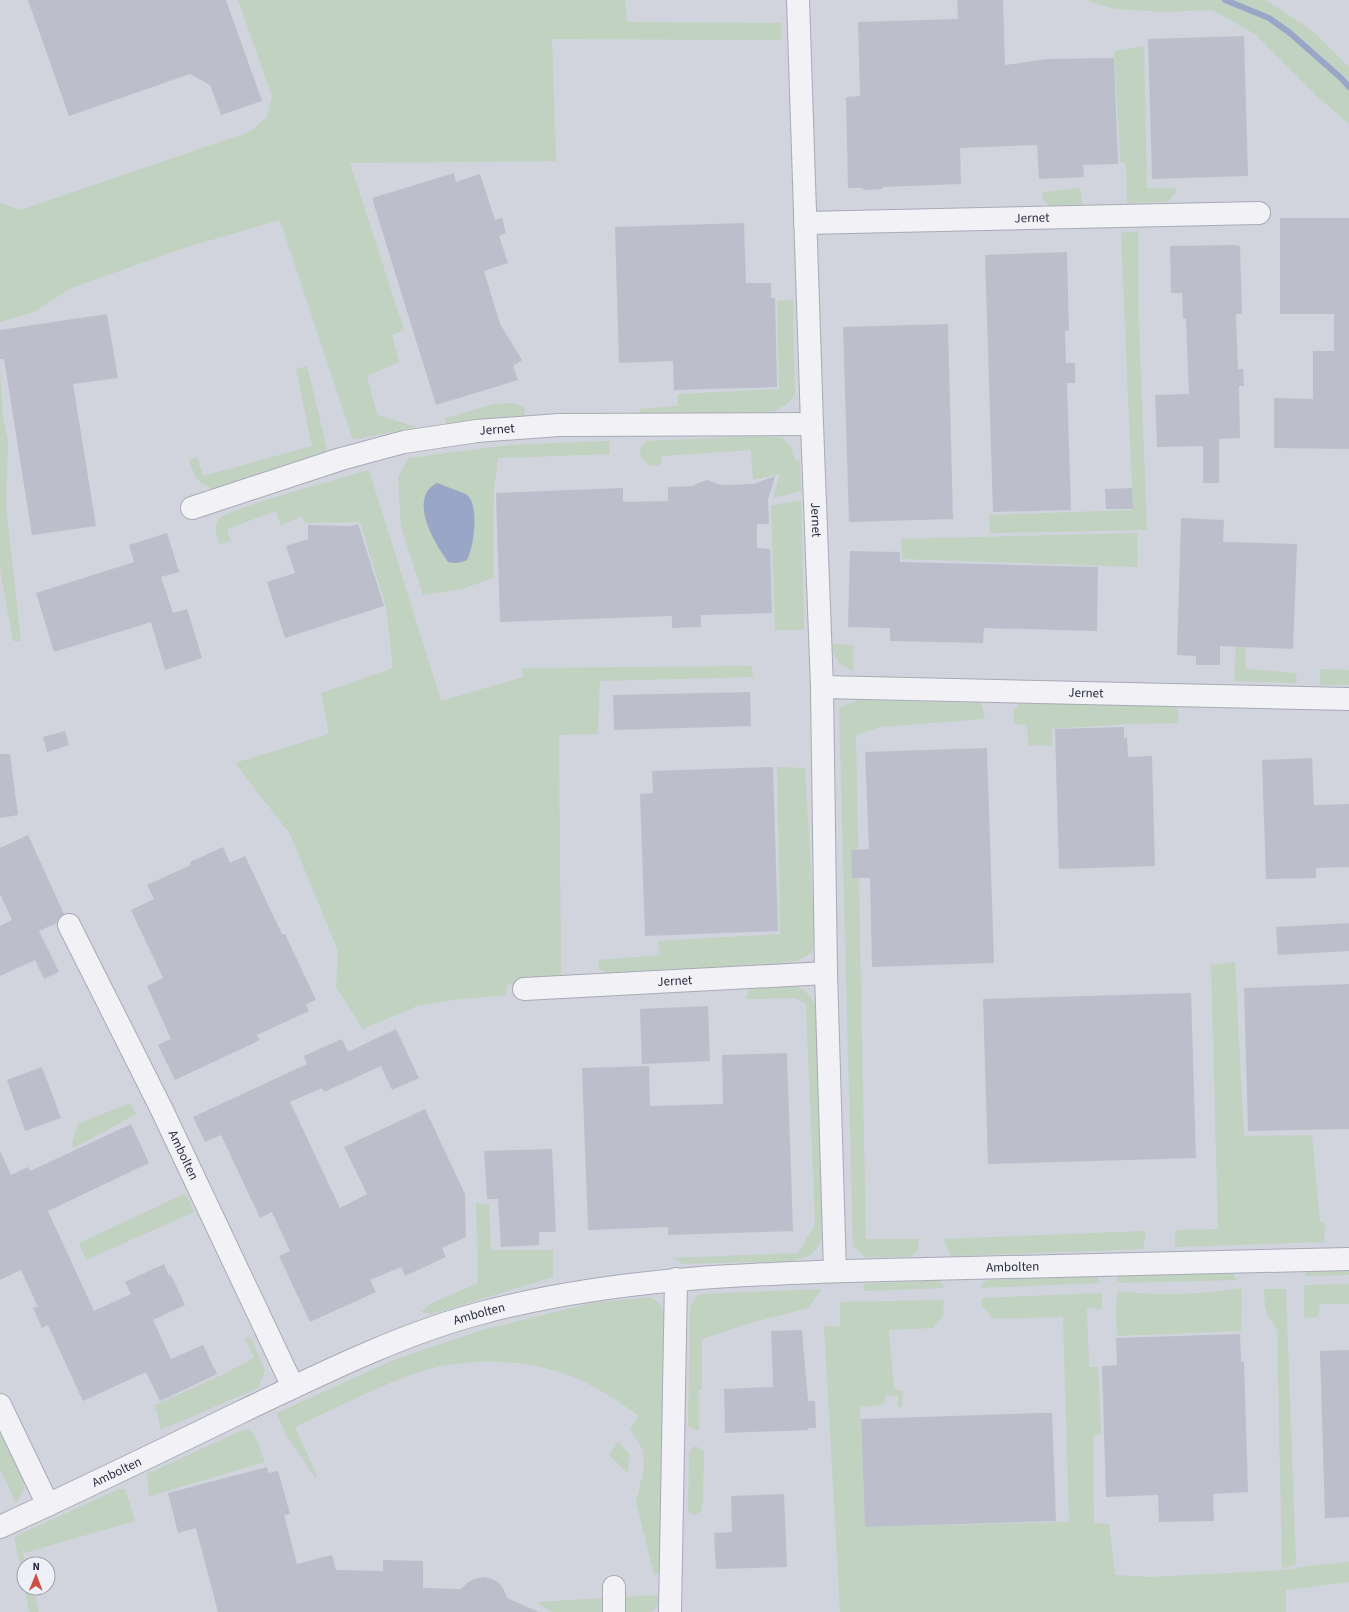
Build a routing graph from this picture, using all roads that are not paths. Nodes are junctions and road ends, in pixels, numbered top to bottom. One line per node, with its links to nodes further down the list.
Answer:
1 (798, 0): 3 (street, Jernet)
2 (1258, 213): 3 (street, Jernet)
3 (805, 223): 4 (street, Jernet)
4 (812, 424): 5 (street, Jernet); 6 (street, Jernet)
5 (192, 508)
6 (822, 687): 7 (street, Jernet); 9 (street, Jernet)
7 (1349, 699)
8 (69, 924): 14 (street, Ambolten)
9 (826, 973): 10 (street, Jernet); 12 (street, Jernet)
10 (524, 989)
11 (1349, 1259): 12 (street, Ambolten)
12 (835, 1271): 13 (street, Ambolten)
13 (676, 1279): 14 (street, Ambolten); 20 (street)
14 (293, 1387): 16 (street, Ambolten)
15 (0, 1405): 16 (street)
16 (48, 1505): 17 (street, Ambolten)
17 (0, 1527)
18 (614, 1587): 19 (street)
19 (614, 1612)
20 (670, 1612)

